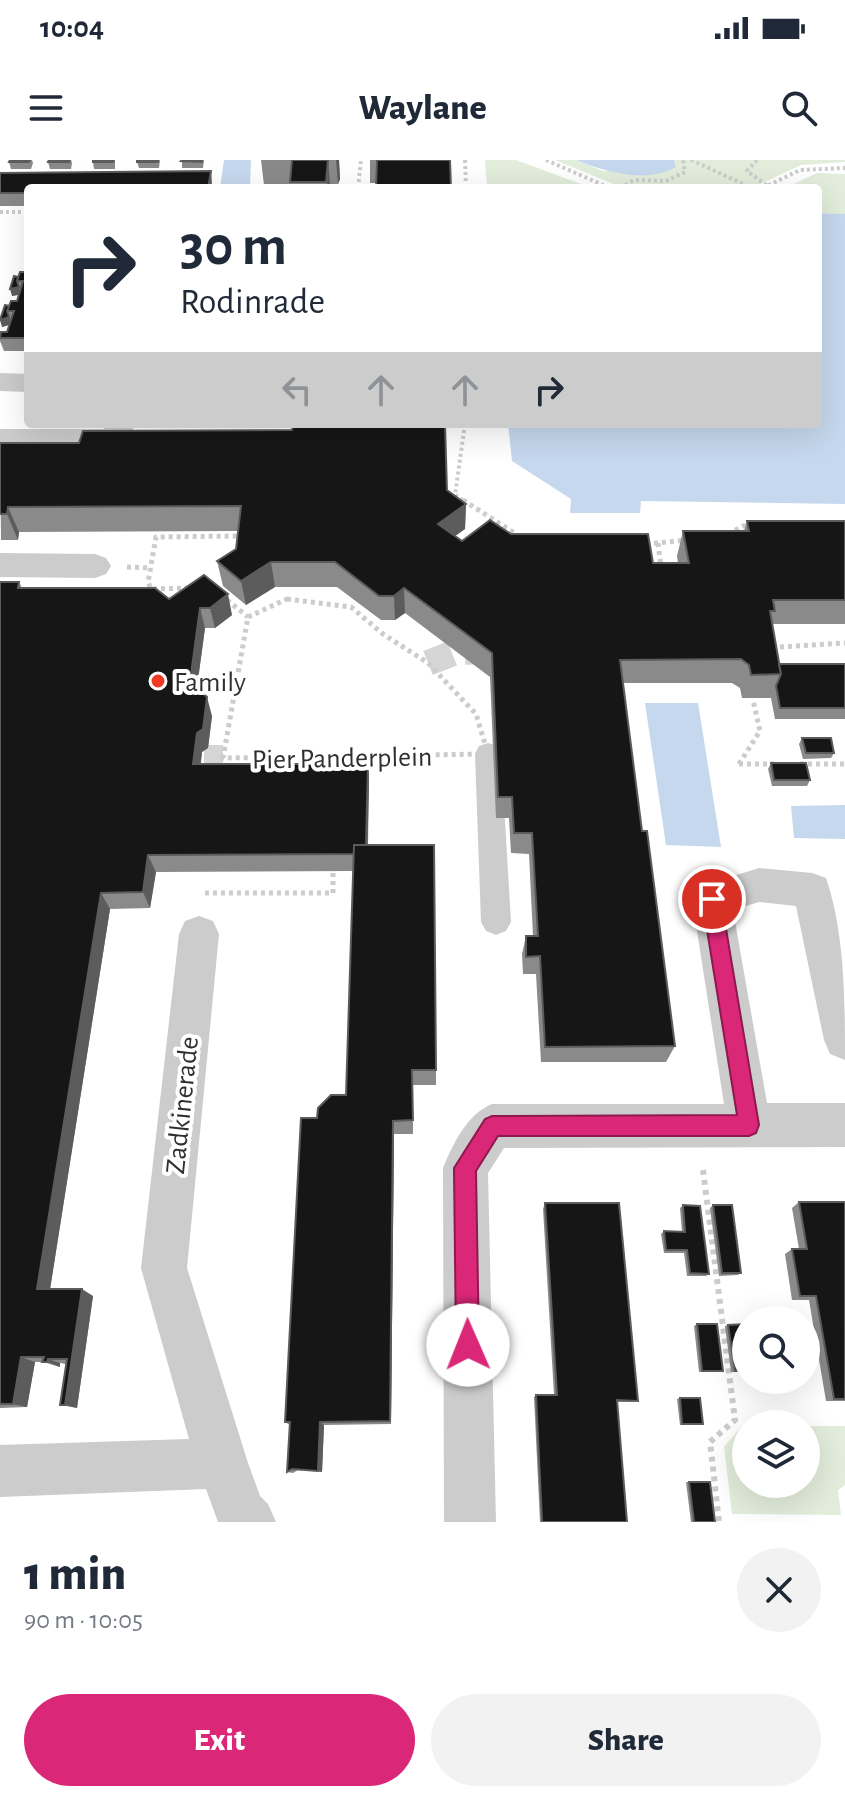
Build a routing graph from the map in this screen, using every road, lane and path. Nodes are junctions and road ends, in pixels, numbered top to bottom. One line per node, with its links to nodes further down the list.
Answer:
1 (361, 160): 8 (path)
2 (465, 160): 9 (path)
3 (546, 160): 10 (path)
4 (683, 160): 11 (path)
5 (691, 160): 12 (path)
6 (757, 160): 13 (path)
7 (845, 168): 14 (path)
8 (358, 184)
9 (466, 184)
10 (601, 184)
11 (627, 184)
12 (743, 184)
13 (762, 184)
14 (771, 184)
15 (0, 212): 16 (path)
16 (24, 212)
17 (0, 382): 18 (street)
18 (24, 383)
19 (119, 428): 21 (street)
20 (464, 428): 22 (path)
21 (0, 439)
22 (495, 521): 24 (path); 27 (path)
23 (757, 526): 26 (path)
24 (483, 530)
25 (237, 536): 34 (path)
26 (723, 537)
27 (526, 540)
28 (697, 540): 29 (path)
29 (658, 543): 30 (path); 33 (path)
30 (637, 545)
31 (0, 565): 32 (street)
32 (95, 566)
33 (662, 573)
34 (196, 588)
35 (223, 597): 37 (path)
36 (373, 614): 38 (path)
37 (248, 617): 38 (path); 43 (path, Pier Panderplein)
38 (367, 620): 42 (path)
39 (845, 643): 40 (path)
40 (780, 647)
41 (753, 700): 44 (path)
42 (488, 754): 43 (path, Pier Panderplein); 47 (street)
43 (339, 758): 45 (path)
44 (845, 764)
45 (339, 770)
46 (333, 871): 48 (path)
47 (496, 922)
48 (199, 934): 53 (street, Zadkinerade)
49 (845, 1040): 50 (street)
50 (749, 1125): 51 (street); 52 (street)
51 (845, 1125)
52 (697, 1126): 56 (street); 57 (path)
53 (222, 1463): 54 (street); 55 (street, Zadkinerade)
54 (0, 1471)
55 (250, 1522)
56 (470, 1522)
57 (719, 1522)

